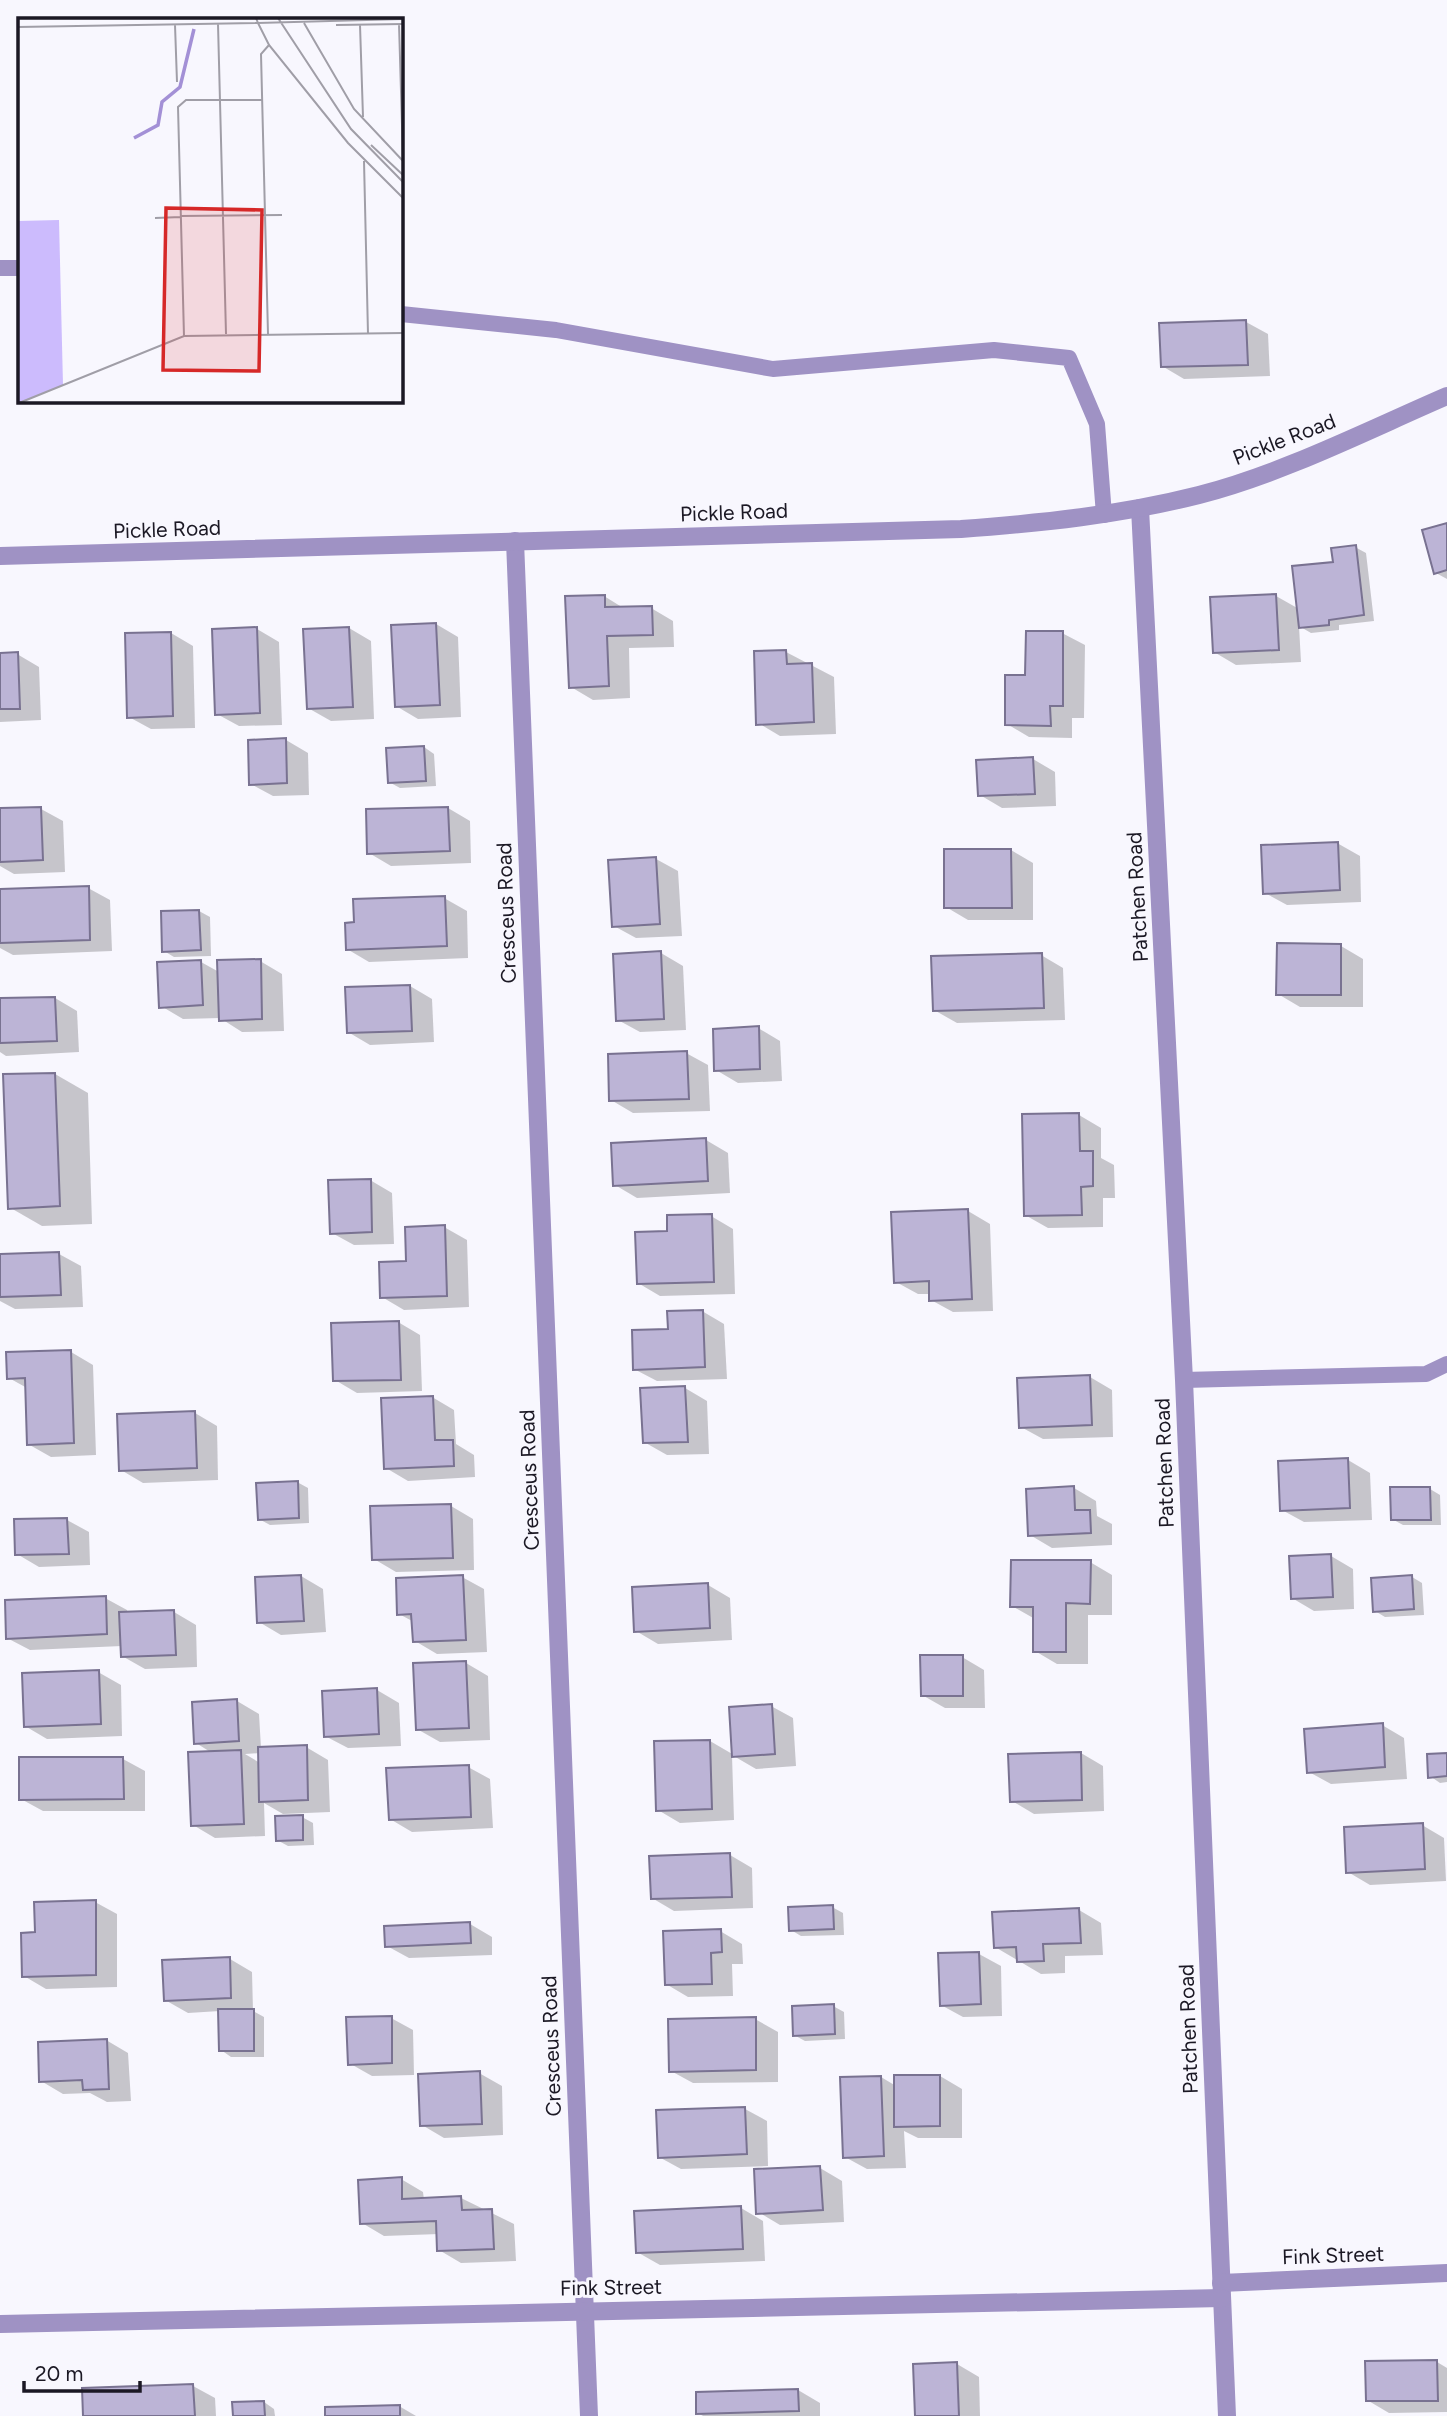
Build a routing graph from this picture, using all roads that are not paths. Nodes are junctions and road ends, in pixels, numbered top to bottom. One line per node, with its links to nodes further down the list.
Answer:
1 (0, 268): 2 (lane)
2 (18, 268)
3 (402, 314): 6 (lane)
4 (1447, 396): 5 (street, Pickle Road)
5 (1140, 508): 6 (street, Pickle Road); 10 (street, Patchen Road)
6 (1104, 515): 7 (street, Pickle Road)
7 (514, 541): 8 (street, Pickle Road); 13 (street, Cresceus Road)
8 (0, 556)
9 (1447, 1364): 10 (lane)
10 (1184, 1380): 12 (street, Patchen Road)
11 (1447, 2273): 12 (street, Fink Street)
12 (1222, 2290): 13 (street, Fink Street); 16 (street, Patchen Road)
13 (584, 2311): 14 (street, Fink Street); 15 (street, Cresceus Road)
14 (0, 2324)
15 (589, 2416)
16 (1227, 2416)

